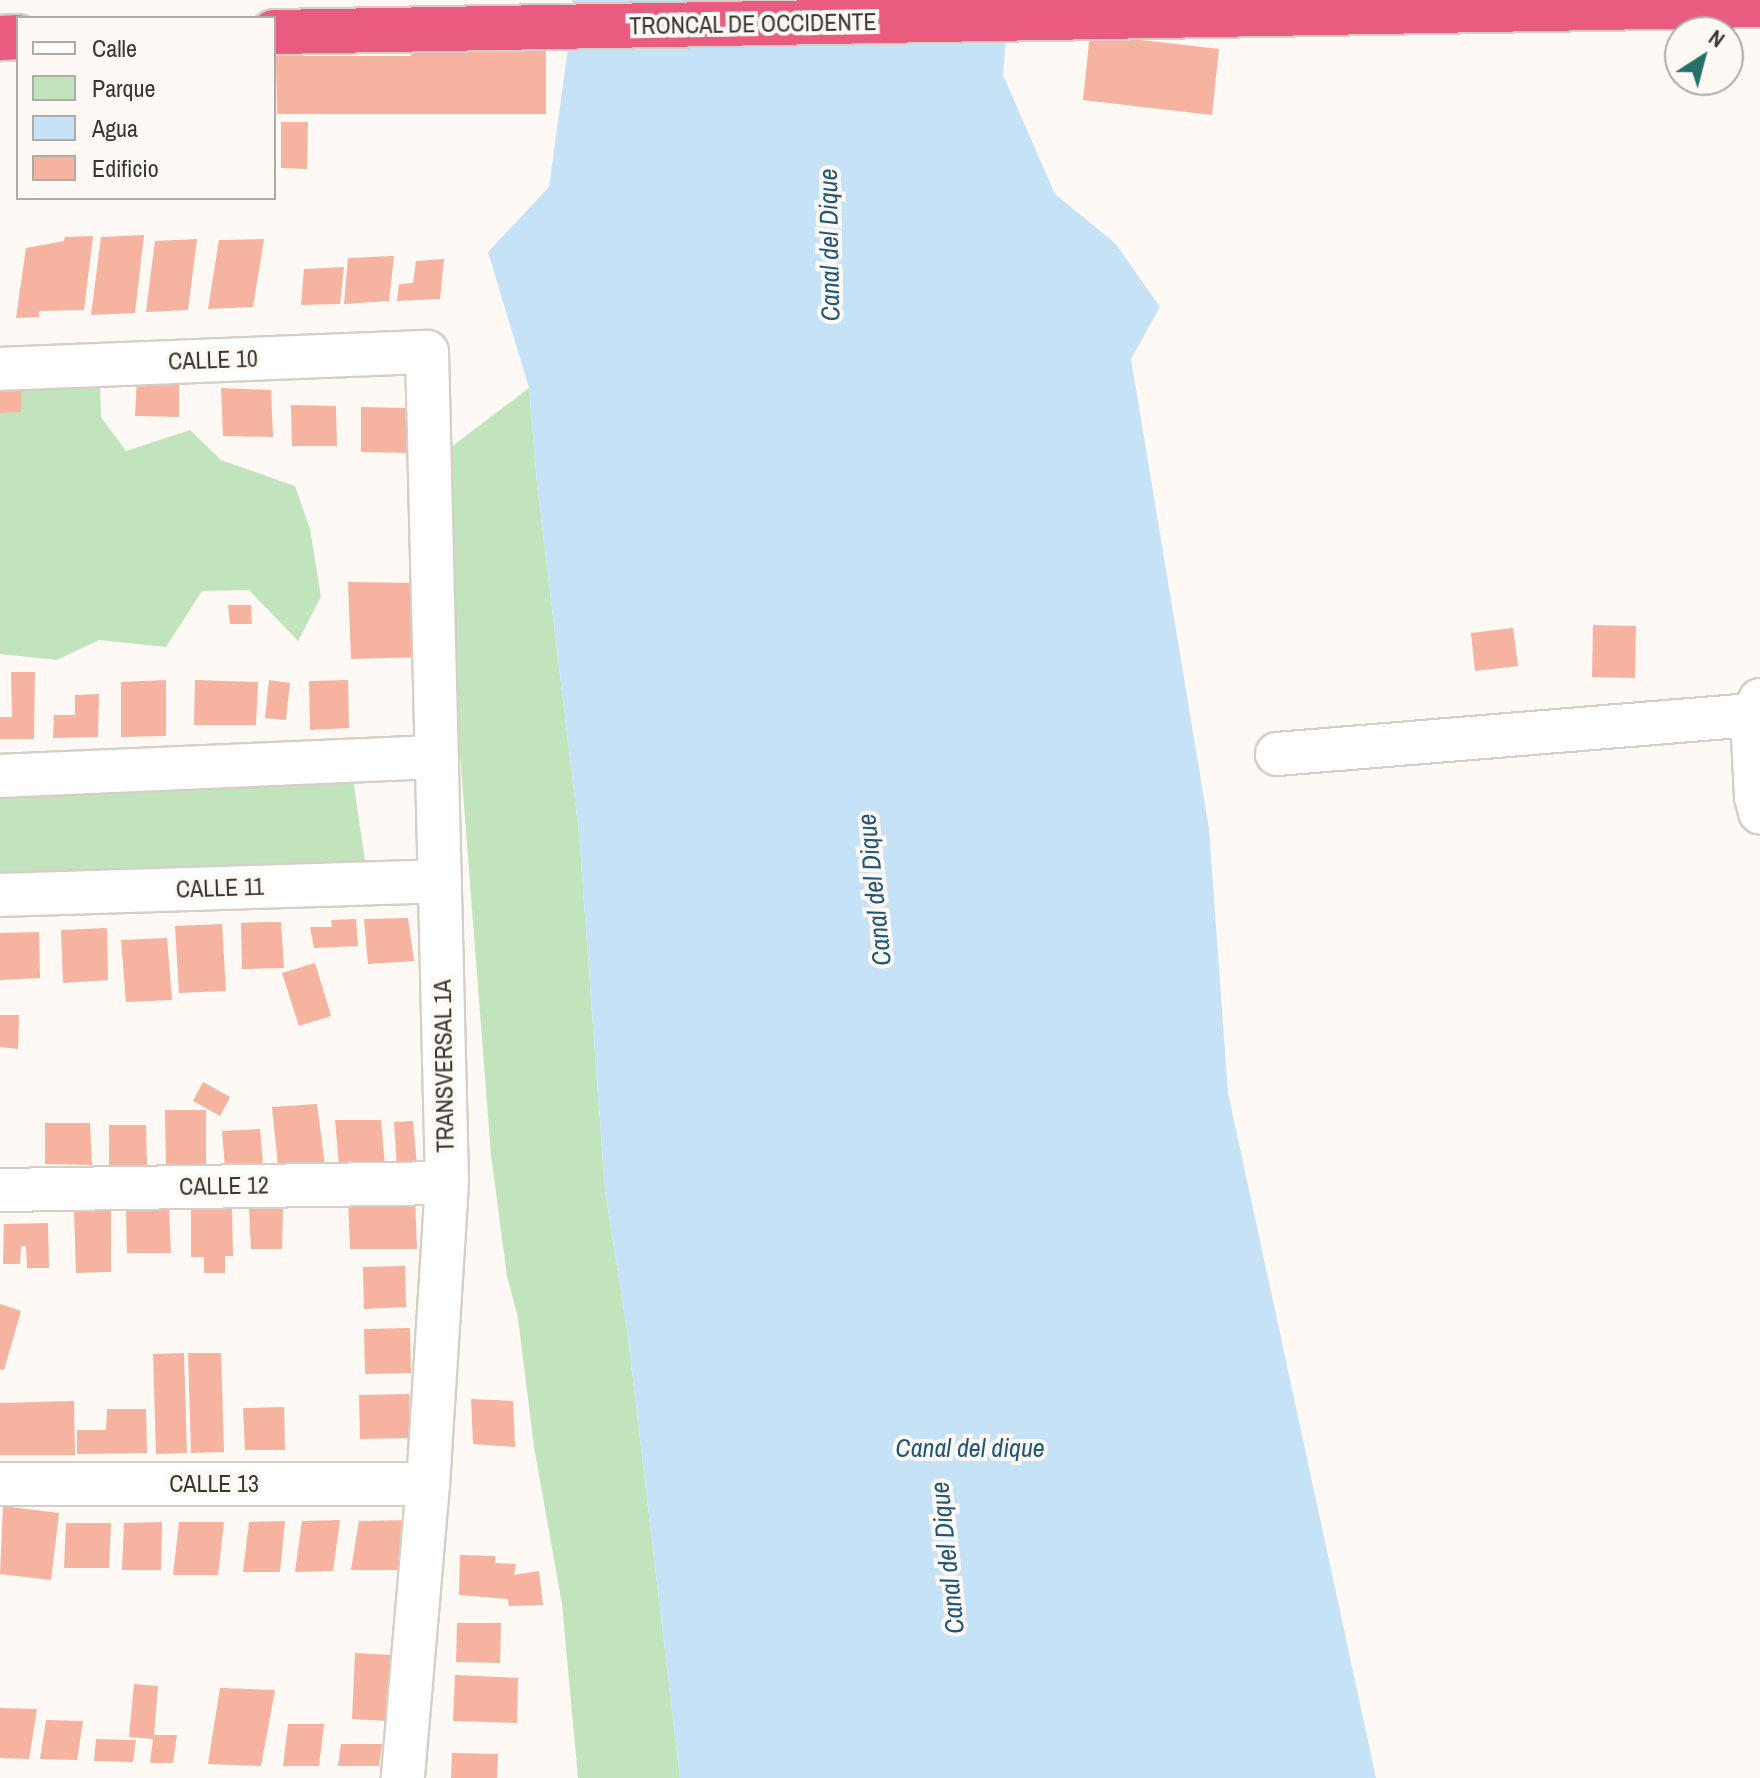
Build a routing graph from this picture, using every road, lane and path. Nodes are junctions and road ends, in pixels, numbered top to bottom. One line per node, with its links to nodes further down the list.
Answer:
1 (1760, 5): 2 (highway, TRONCAL DE OCCIDENTE)
2 (276, 32)
3 (427, 352): 4 (street, CALLE 10); 7 (street, TRANSVERSAL 1A)
4 (0, 369)
5 (1756, 708): 6 (street); 9 (street)
6 (1277, 754)
7 (437, 757): 8 (street); 10 (street, TRANSVERSAL 1A)
8 (0, 776)
9 (1760, 812)
10 (440, 881): 11 (street, CALLE 11); 12 (street, TRANSVERSAL 1A)
11 (0, 895)
12 (447, 1183): 13 (street, CALLE 12); 15 (street, TRANSVERSAL 1A)
13 (0, 1190)
14 (0, 1484): 15 (street, CALLE 13)
15 (428, 1484): 16 (street, TRANSVERSAL 1A)
16 (403, 1778)

